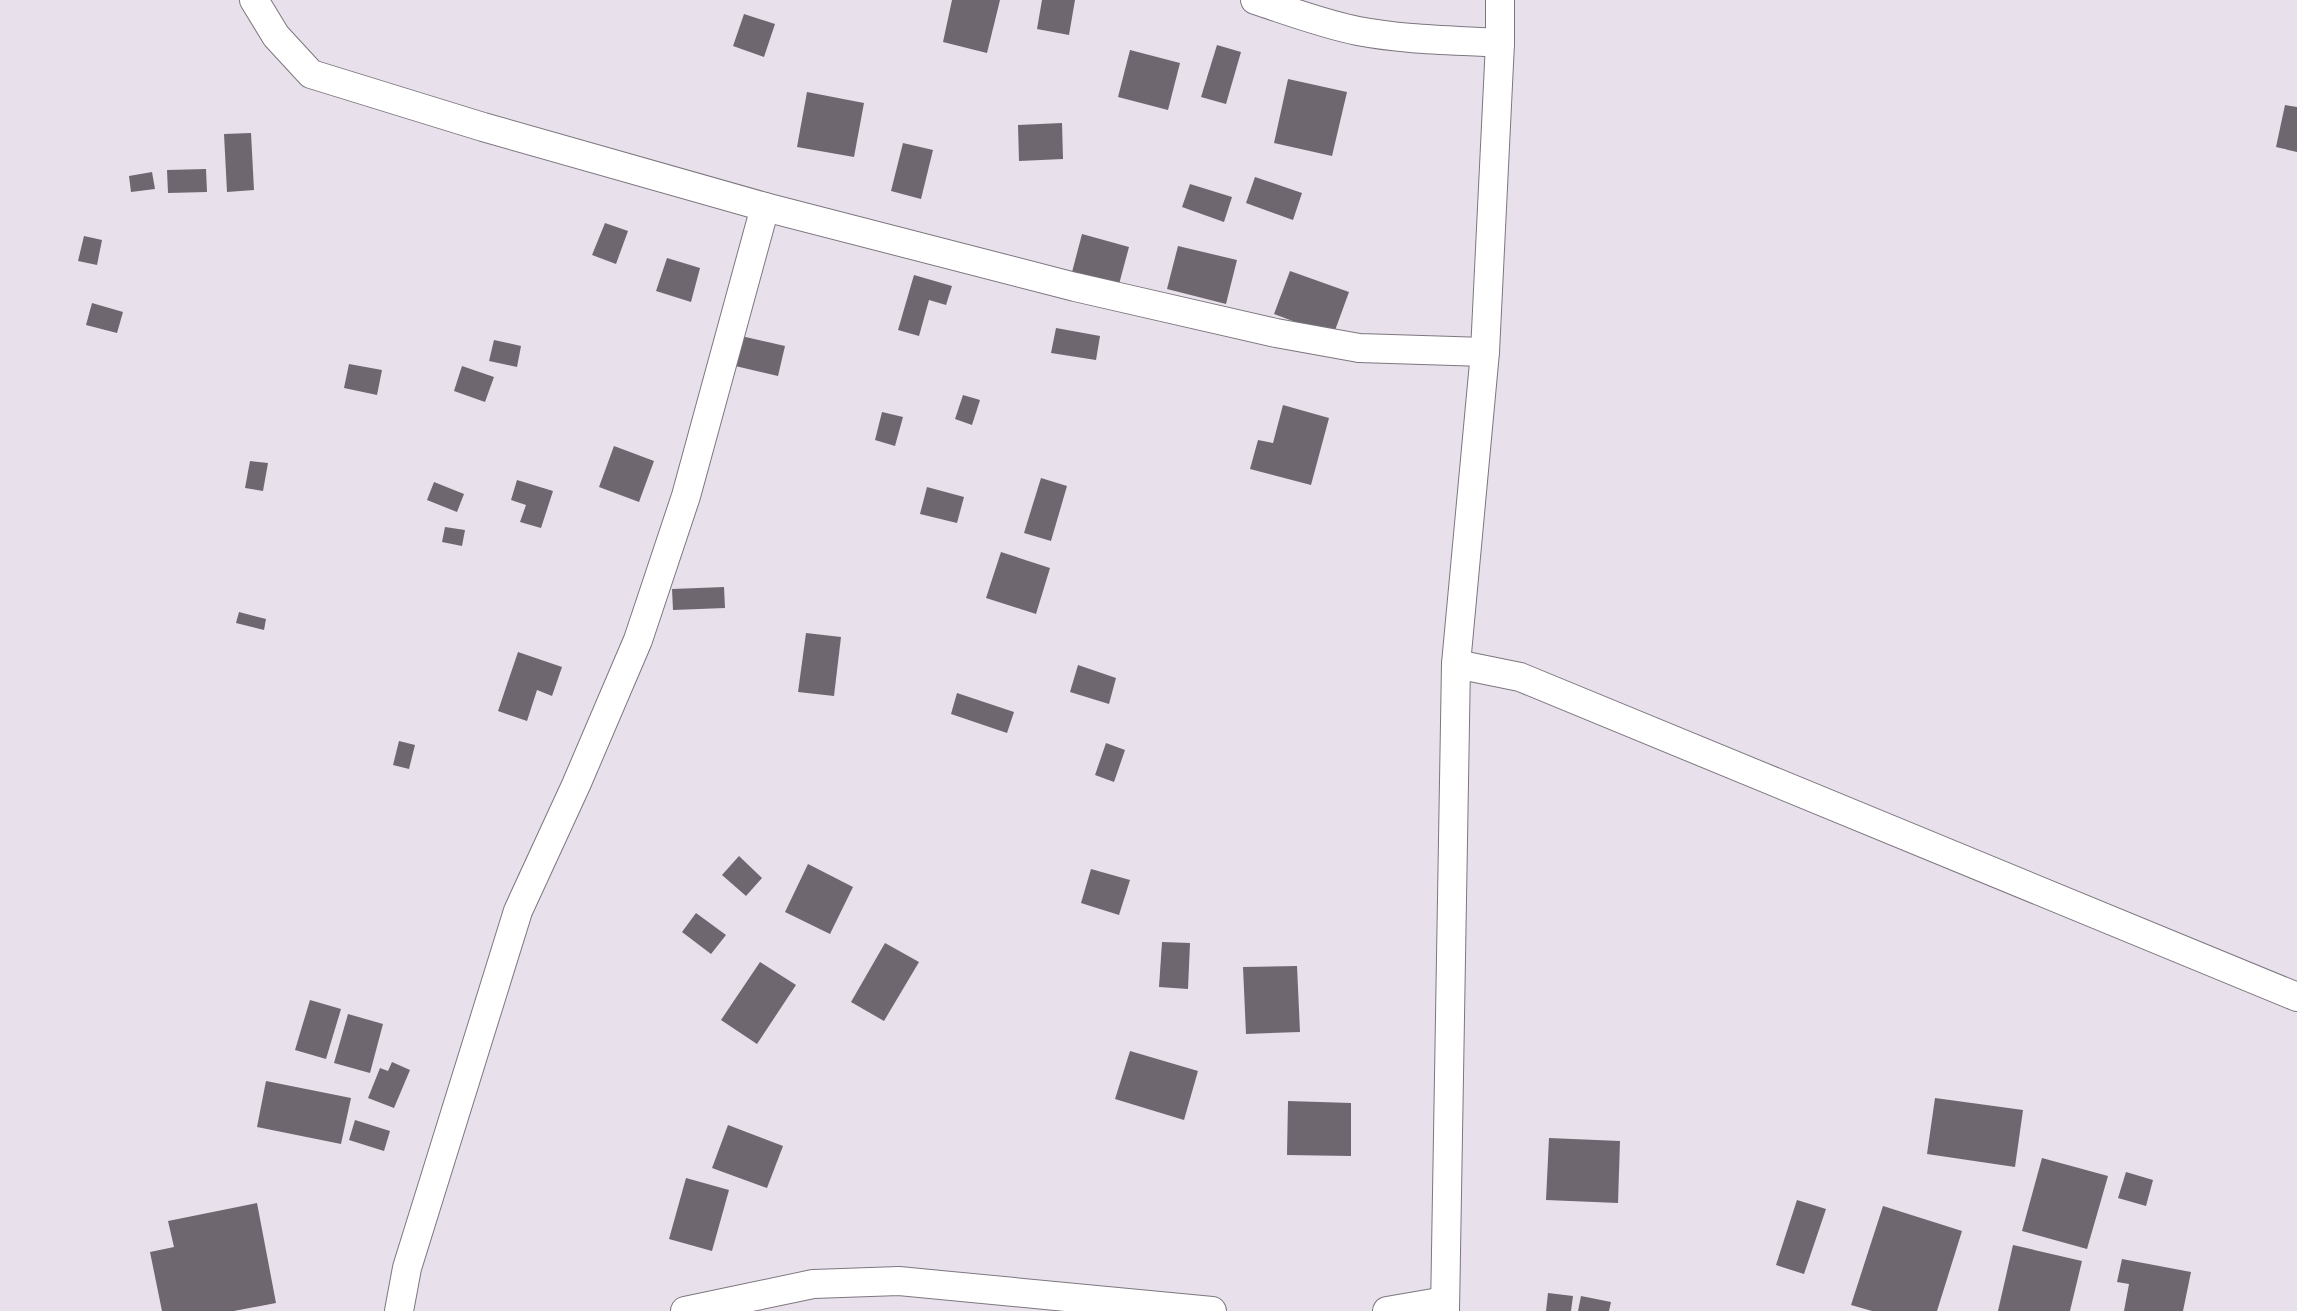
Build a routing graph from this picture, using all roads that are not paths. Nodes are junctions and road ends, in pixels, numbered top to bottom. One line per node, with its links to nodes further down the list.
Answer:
1 (254, 0): 5 (street)
2 (1255, 0): 4 (street)
3 (1500, 0): 4 (street)
4 (1500, 43): 6 (street)
5 (765, 207): 6 (street); 10 (street)
6 (1485, 352): 7 (street)
7 (1456, 664): 8 (street); 9 (street)
8 (2297, 997)
9 (1445, 1306): 13 (street)
10 (399, 1311)
11 (684, 1311): 12 (street)
12 (1212, 1311)
13 (1387, 1311)

